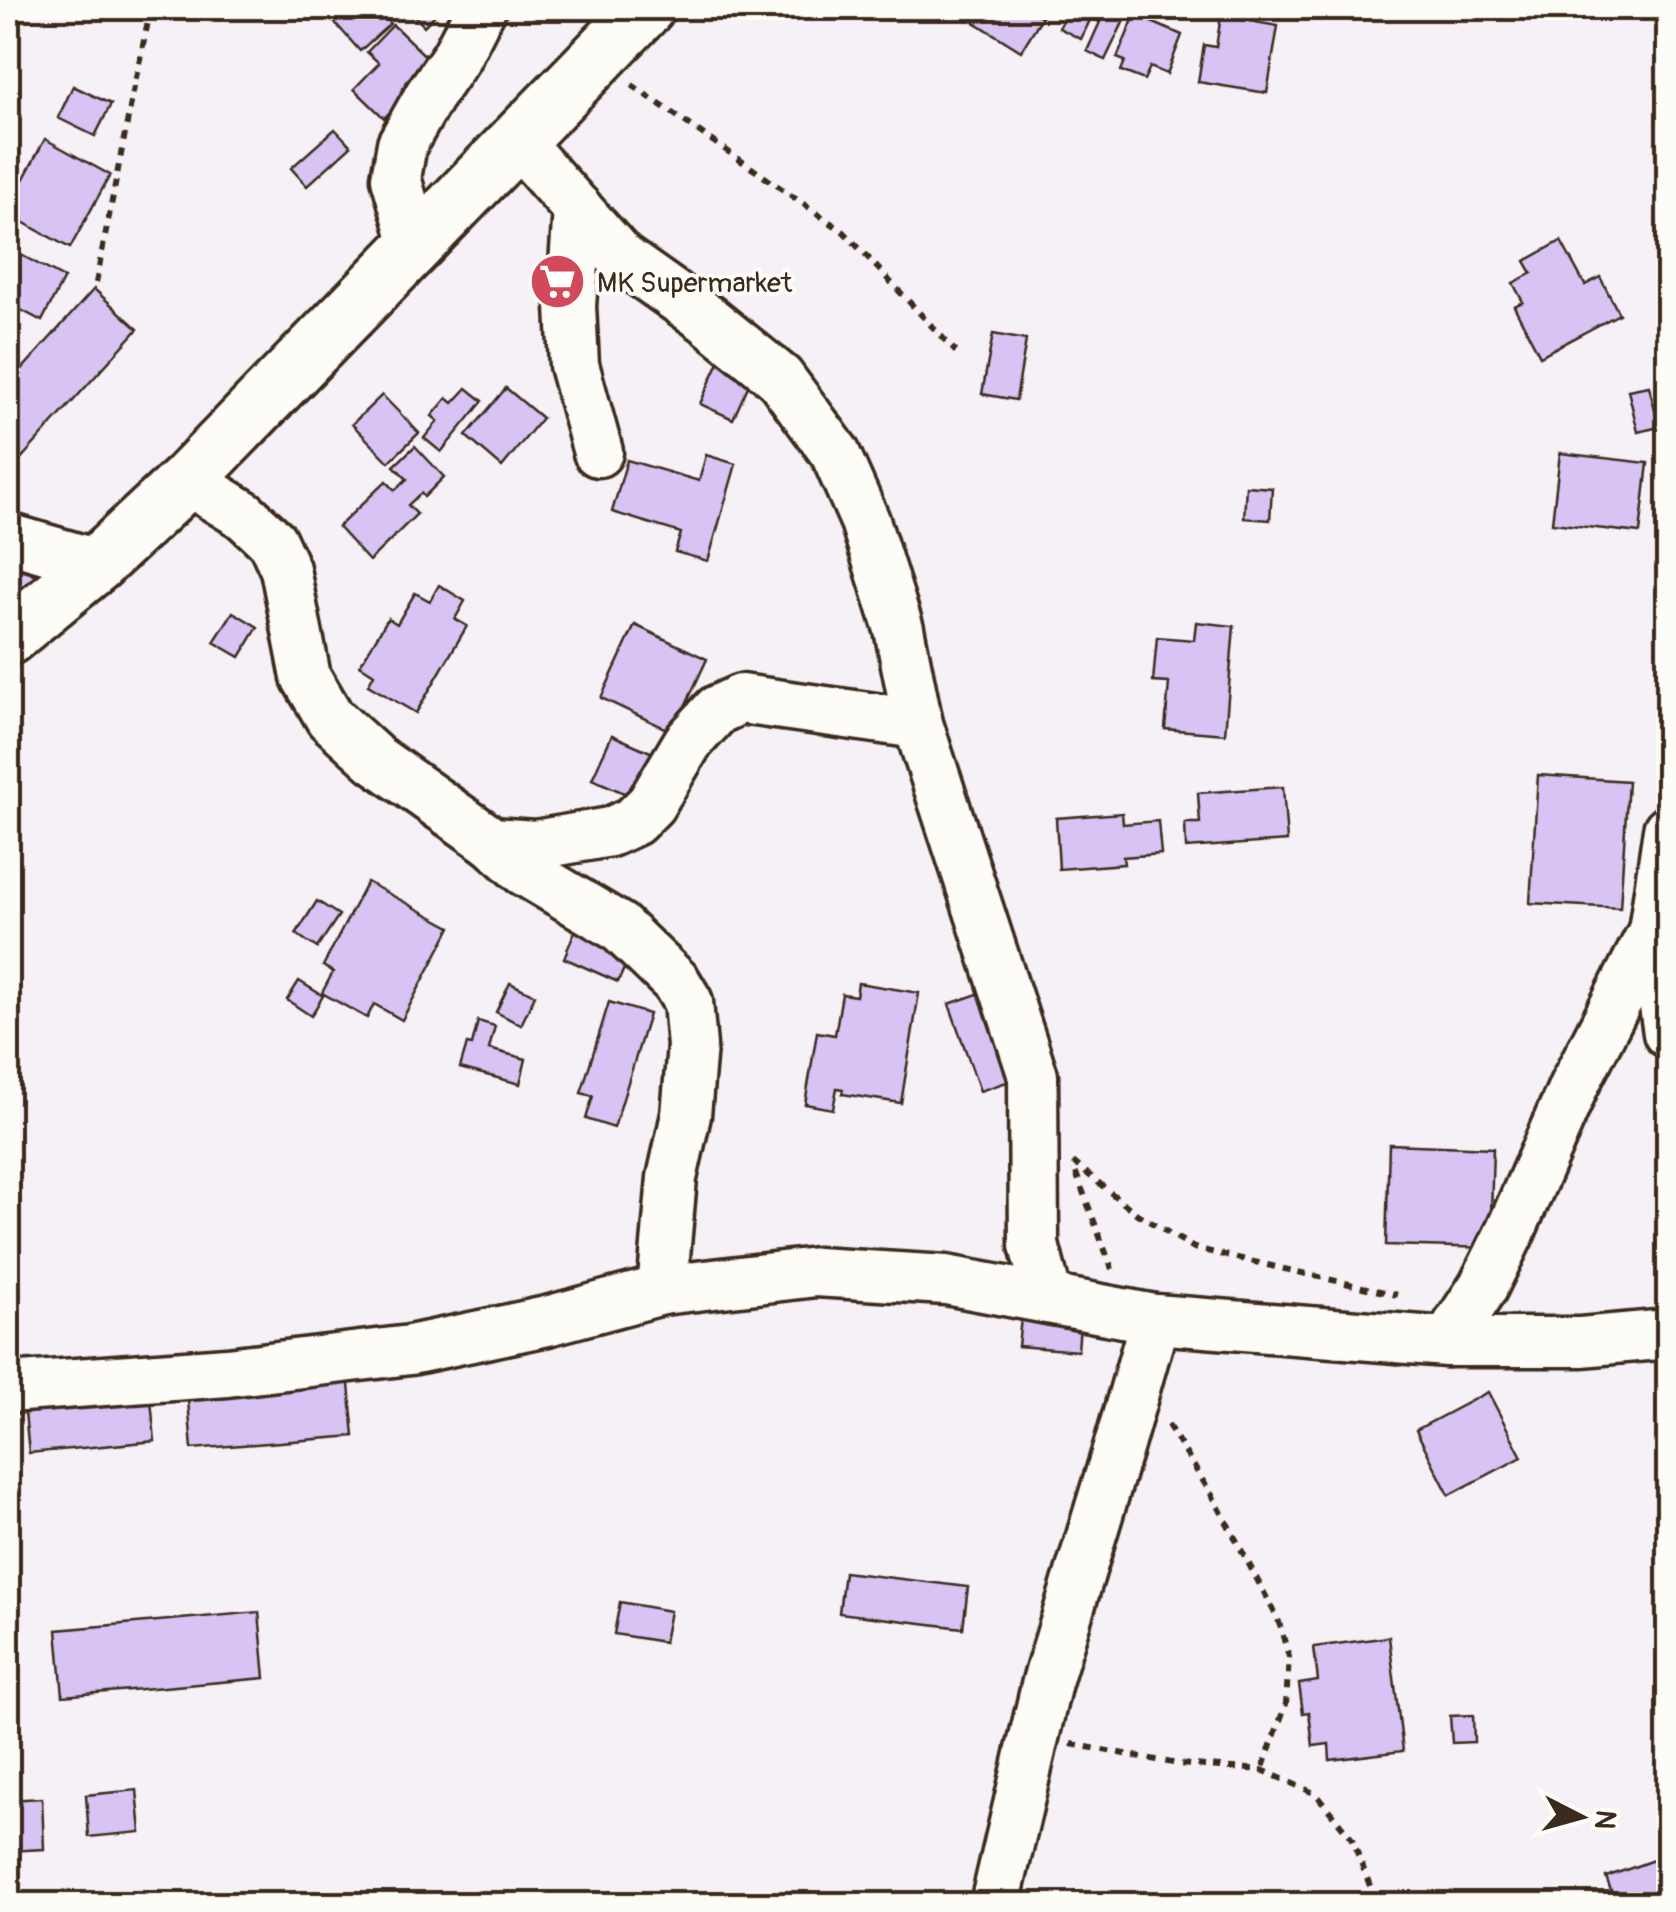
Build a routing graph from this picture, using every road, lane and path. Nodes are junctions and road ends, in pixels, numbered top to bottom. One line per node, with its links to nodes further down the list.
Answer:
1 (152, 8): 8 (path)
2 (480, 8): 7 (street)
3 (645, 8): 4 (main road)
4 (593, 60): 5 (main road); 9 (path)
5 (516, 140): 6 (street); 7 (main road)
6 (578, 209): 10 (street); 15 (street)
7 (415, 244): 11 (main road)
8 (96, 284)
9 (956, 352)
10 (598, 452)
11 (187, 480): 13 (main road); 17 (street)
12 (8, 538): 13 (street)
13 (97, 564): 14 (main road)
14 (8, 637)
15 (918, 724): 17 (street); 21 (street)
16 (1668, 830): 18 (street)
17 (492, 842): 20 (street)
18 (1653, 932): 19 (street); 23 (street)
19 (1668, 1033)
20 (662, 1290): 21 (street); 26 (street)
21 (1048, 1299): 22 (street)
22 (1142, 1316): 23 (street); 23 (path); 25 (street)
23 (1452, 1334): 24 (street)
24 (1668, 1334)
25 (1138, 1377): 27 (street); 28 (path)
26 (8, 1388)
27 (1035, 1737): 28 (path); 29 (street)
28 (1262, 1770): 30 (path)
29 (995, 1904)
30 (1377, 1904)

